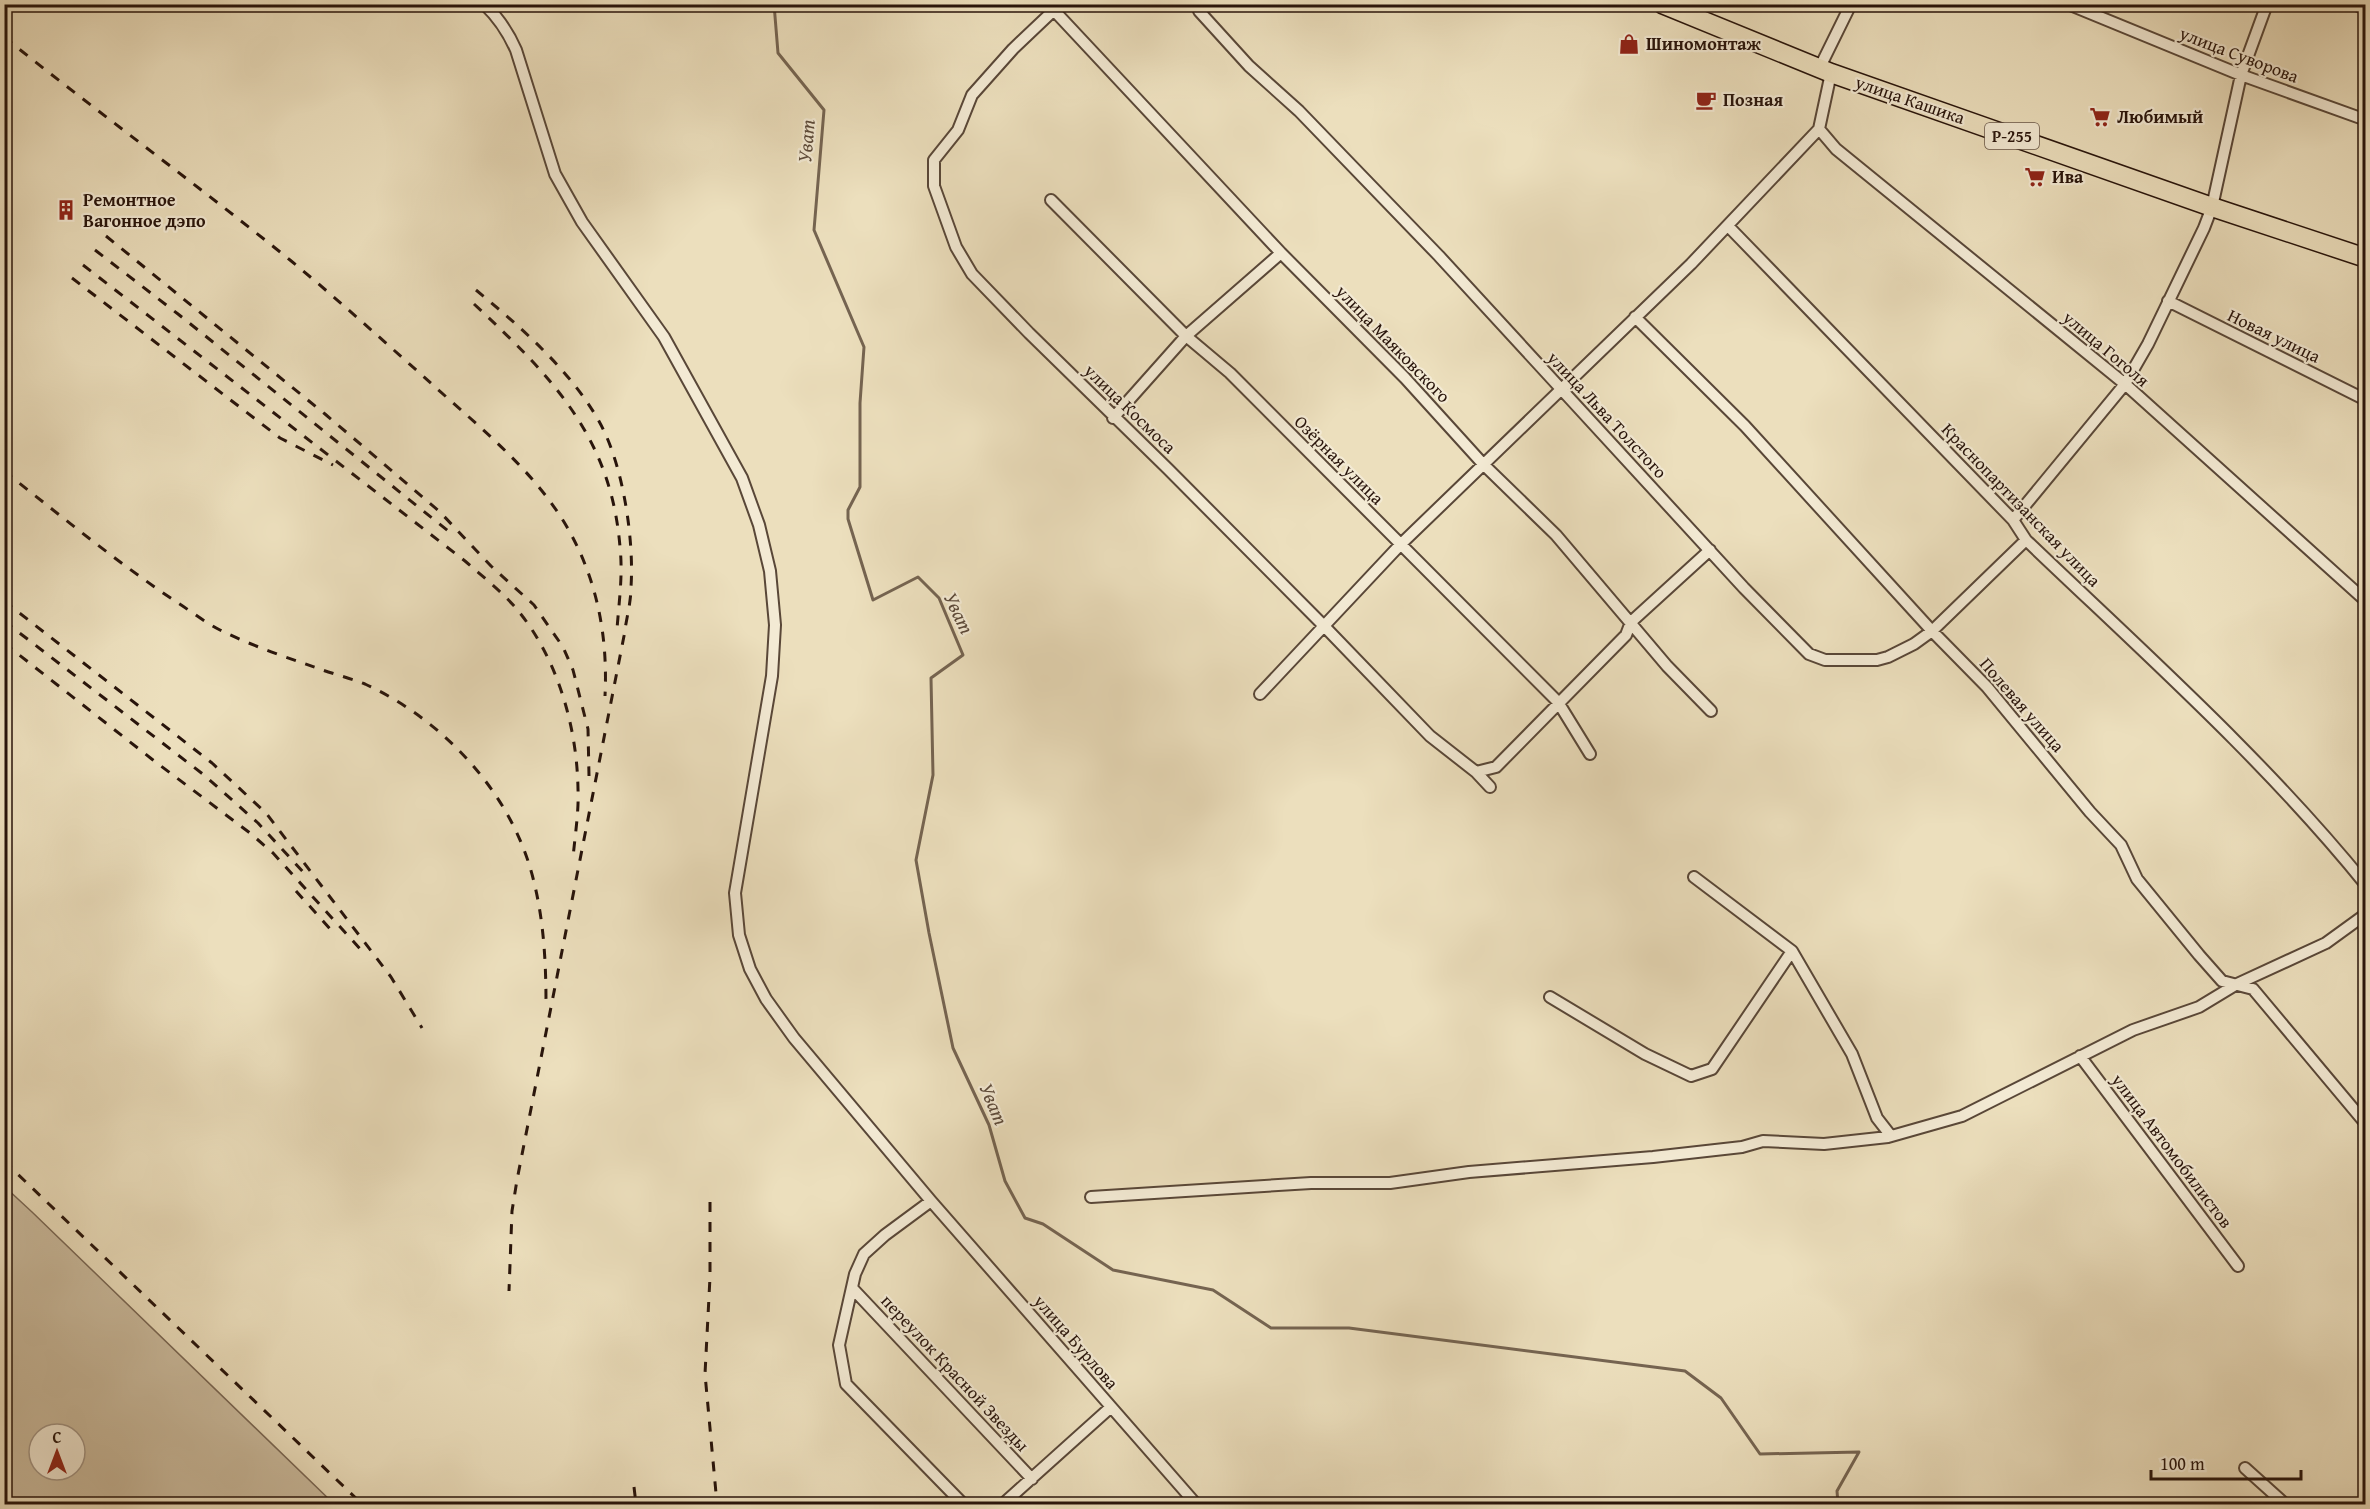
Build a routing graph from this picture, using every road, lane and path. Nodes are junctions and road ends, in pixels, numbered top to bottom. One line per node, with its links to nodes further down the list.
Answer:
1 (484, 4): 51 (street, улица Бурлова)
2 (1662, 4): 10 (highway, улица Кашика / Р-255)
3 (1851, 4): 10 (street)
4 (2068, 4): 11 (street, улица Суворова)
5 (2267, 4): 11 (street)
6 (2354, 4): 8 (street)
7 (1051, 8): 17 (street, улица Маяковского); 25 (street, улица Космоса)
8 (2366, 9)
9 (1199, 10): 23 (street, улица Льва Толстого)
10 (1826, 70): 13 (street); 15 (highway, улица Кашика / Р-255)
11 (2241, 75): 12 (street, улица Суворова); 15 (street)
12 (2366, 120)
13 (1820, 129): 16 (street); 22 (street, улица Гоголя)
14 (1051, 200): 21 (street, Озёрная улица)
15 (2212, 207): 18 (highway, улица Кашика / Р-255); 19 (street)
16 (1728, 226): 20 (street); 27 (street, Краснопартизанская улица)
17 (1281, 253): 21 (street); 26 (street, улица Маяковского)
18 (2366, 258)
19 (2168, 301): 22 (street); 24 (street, Новая улица)
20 (1635, 317): 23 (street); 34 (street, Полевая улица)
21 (1186, 336): 25 (street); 29 (street, Озёрная улица)
22 (2125, 384): 27 (street); 31 (street, улица Гоголя)
23 (1559, 389): 26 (street); 30 (street, улица Льва Толстого)
24 (2366, 400)
25 (1113, 418): 33 (street, улица Космоса)
26 (1483, 464): 29 (street); 32 (street, улица Маяковского)
27 (2013, 520): 28 (street, Краснопартизанская улица)
28 (2026, 540): 34 (street, улица Льва Толстого); 42 (street, Краснопартизанская улица)
29 (1400, 545): 33 (street); 36 (street, Озёрная улица)
30 (1710, 550): 32 (street); 34 (street, улица Льва Толстого)
31 (2366, 601)
32 (1631, 622): 36 (street); 37 (street, улица Маяковского)
33 (1324, 626): 35 (street); 39 (street, улица Космоса)
34 (1932, 631): 45 (street, Полевая улица)
35 (1260, 694)
36 (1558, 702): 38 (street, Озёрная улица); 39 (street)
37 (1711, 711)
38 (1590, 754)
39 (1476, 772): 40 (street, улица Космоса)
40 (1491, 787)
41 (1694, 877): 44 (street)
42 (2366, 885)
43 (2366, 914): 45 (street)
44 (1792, 951): 46 (street); 49 (street)
45 (2237, 984): 47 (street); 48 (street, Полевая улица)
46 (1550, 997)
47 (2080, 1056): 49 (street); 52 (street, улица Автомобилистов)
48 (2366, 1124)
49 (1891, 1136): 50 (street)
50 (1091, 1197)
51 (931, 1201): 53 (street); 54 (street, улица Бурлова)
52 (2238, 1266)
53 (853, 1289): 56 (street, переулок Красной Звезды); 57 (street)
54 (1111, 1407): 56 (street); 59 (street, улица Бурлова)
55 (2245, 1468): 60 (street)
56 (1032, 1479): 58 (street)
57 (963, 1504)
58 (1003, 1504)
59 (1196, 1504)
60 (2285, 1504)

